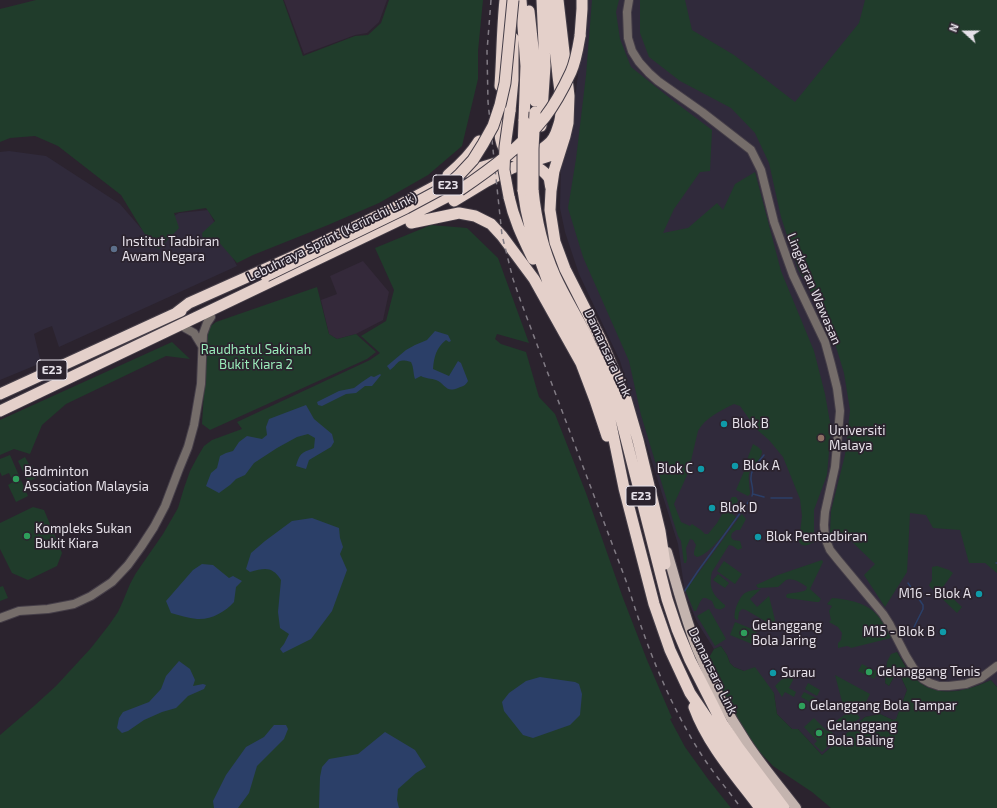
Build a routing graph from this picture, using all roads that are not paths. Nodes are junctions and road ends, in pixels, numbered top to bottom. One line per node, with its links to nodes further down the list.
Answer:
1 (513, 0): 4 (highway); 11 (highway); 12 (highway, Damansara Link / E23, bridge); 16 (highway, Lebuhraya Sprint (Kerinchi Link) / E23, bridge); 17 (highway, bridge)
2 (528, 0): 12 (highway, Damansara Link / E23, bridge)
3 (542, 0): 12 (highway)
4 (549, 0)
5 (558, 0): 8 (highway)
6 (582, 0): 16 (highway, Lebuhraya Sprint (Kerinchi Link) / E23, bridge)
7 (629, 0): 32 (street, Lingkaran Wawasan)
8 (568, 123): 9 (highway); 13 (highway)
9 (529, 163): 10 (highway); 13 (highway); 14 (highway)
10 (456, 175): 11 (highway); 14 (highway)
11 (435, 186): 18 (highway)
12 (532, 189): 17 (highway, Damansara Link / E23); 20 (highway); 26 (highway, Damansara Link / E23)
13 (551, 191): 24 (highway)
14 (463, 196): 15 (highway)
15 (411, 223): 19 (highway); 28 (highway)
16 (267, 280): 18 (highway, Lebuhraya Sprint (Kerinchi Link) / E23); 22 (highway, Lebuhraya Sprint (Kerinchi Link) / E23)
17 (549, 285): 28 (highway, Damansara Link / E23)
18 (176, 313): 25 (highway, Lebuhraya Sprint (Kerinchi Link) / E23)
19 (211, 317): 21 (highway); 23 (street)
20 (588, 325): 24 (highway); 26 (highway)
21 (184, 328): 22 (highway); 23 (street)
22 (162, 334): 27 (highway, Lebuhraya Sprint (Kerinchi Link) / E23)
23 (203, 347): 31 (street)
24 (605, 349): 29 (highway)
25 (0, 394)
26 (614, 395): 30 (highway, Damansara Link / E23)
27 (0, 411)
28 (624, 488): 33 (highway, Damansara Link / E23)
29 (660, 531): 30 (highway); 36 (main road)
30 (667, 599): 35 (highway, Damansara Link / E23)
31 (0, 618)
32 (997, 666)
33 (690, 693): 34 (highway); 35 (highway, Damansara Link / E23)
34 (760, 808)
35 (780, 808)
36 (796, 808)

